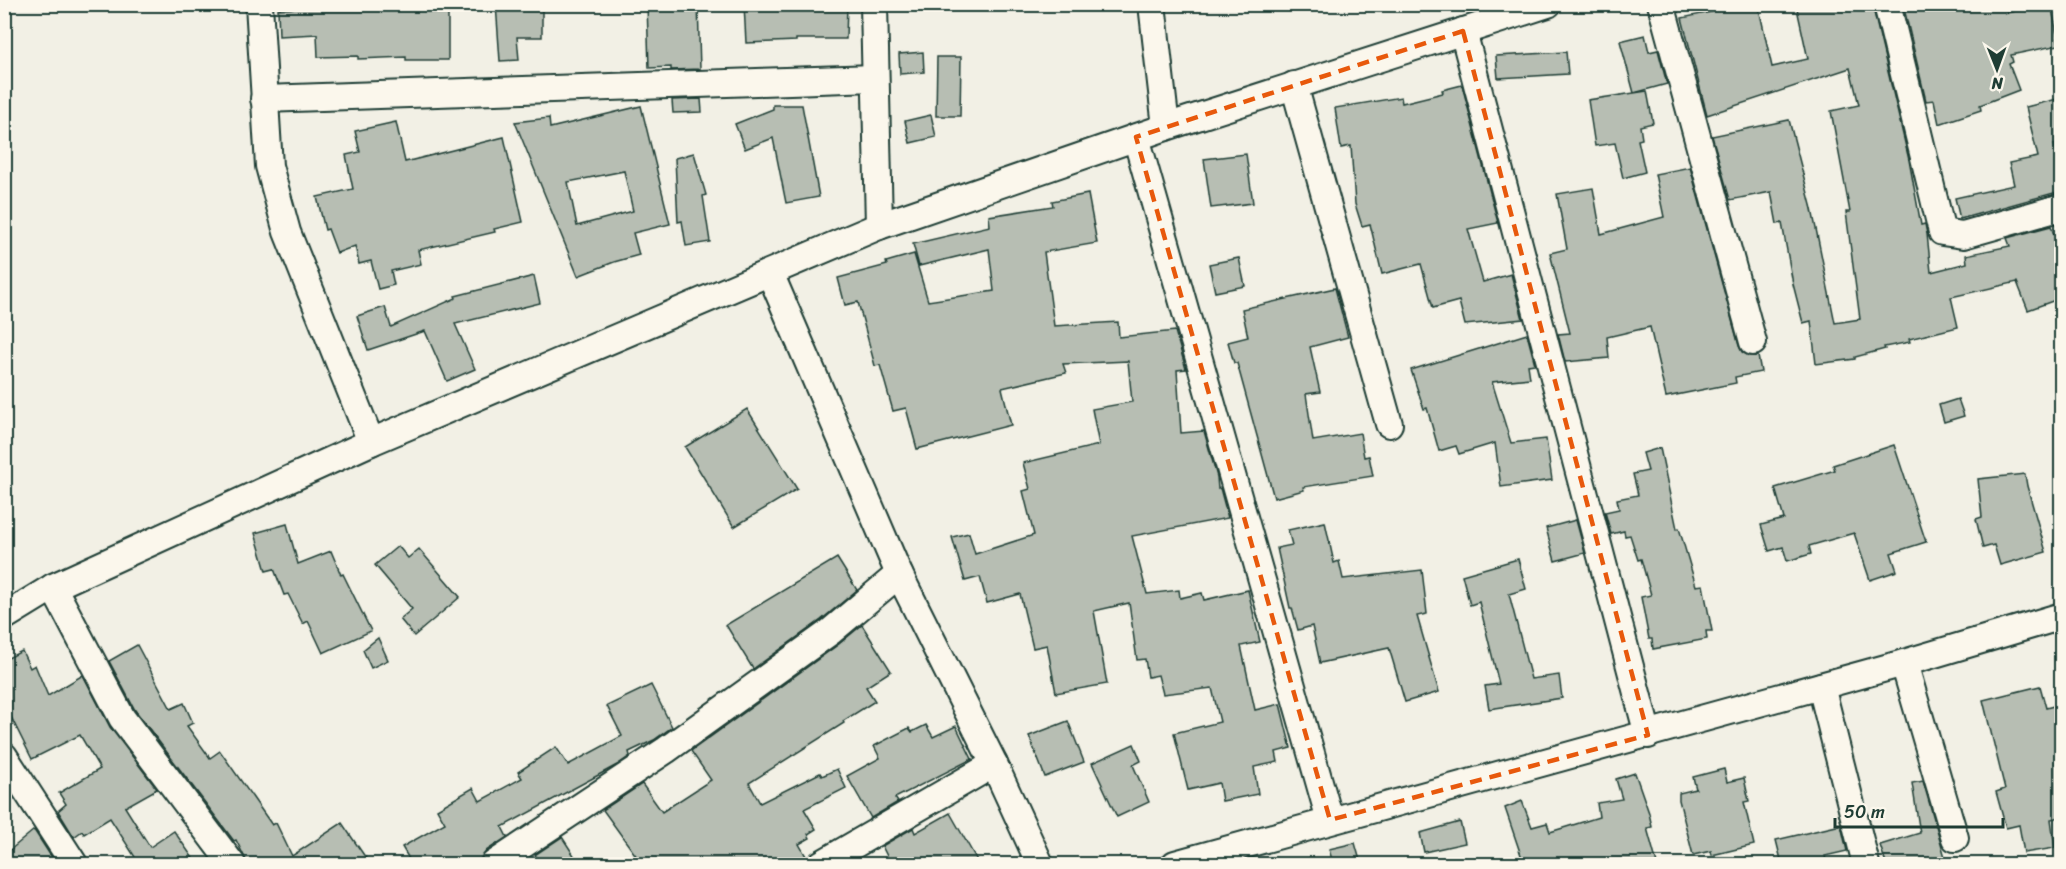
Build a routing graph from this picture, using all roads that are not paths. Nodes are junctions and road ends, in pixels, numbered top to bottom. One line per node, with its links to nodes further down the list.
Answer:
1 (259, 4): 10 (street)
2 (874, 4): 8 (street)
3 (1152, 4): 11 (street)
4 (1548, 4): 7 (street)
5 (1661, 4): 16 (street)
6 (1887, 4): 13 (street)
7 (1463, 31): 9 (street); 25 (street)
8 (876, 78): 10 (street); 14 (street)
9 (1294, 86): 11 (street); 17 (street)
10 (264, 99): 18 (street)
11 (1166, 127): 12 (street)
12 (1136, 137): 14 (street); 28 (street)
13 (2061, 207)
14 (879, 226): 15 (street)
15 (770, 273): 18 (street); 19 (street)
16 (1752, 342)
17 (1389, 424)
18 (371, 442): 20 (street)
19 (899, 574): 27 (street); 30 (street)
20 (52, 587): 22 (street); 32 (street)
21 (2061, 616): 23 (street)
22 (4, 617)
23 (1904, 663): 24 (street); 29 (street)
24 (1821, 686): 25 (street); 36 (street)
25 (1648, 735): 28 (street)
26 (4, 756): 31 (street)
27 (994, 764): 33 (street); 34 (street)
28 (1330, 820): 35 (street)
29 (1955, 838)
30 (508, 861)
31 (74, 864)
32 (232, 864)
33 (821, 864)
34 (1040, 864)
35 (1175, 864)
36 (1866, 864)

